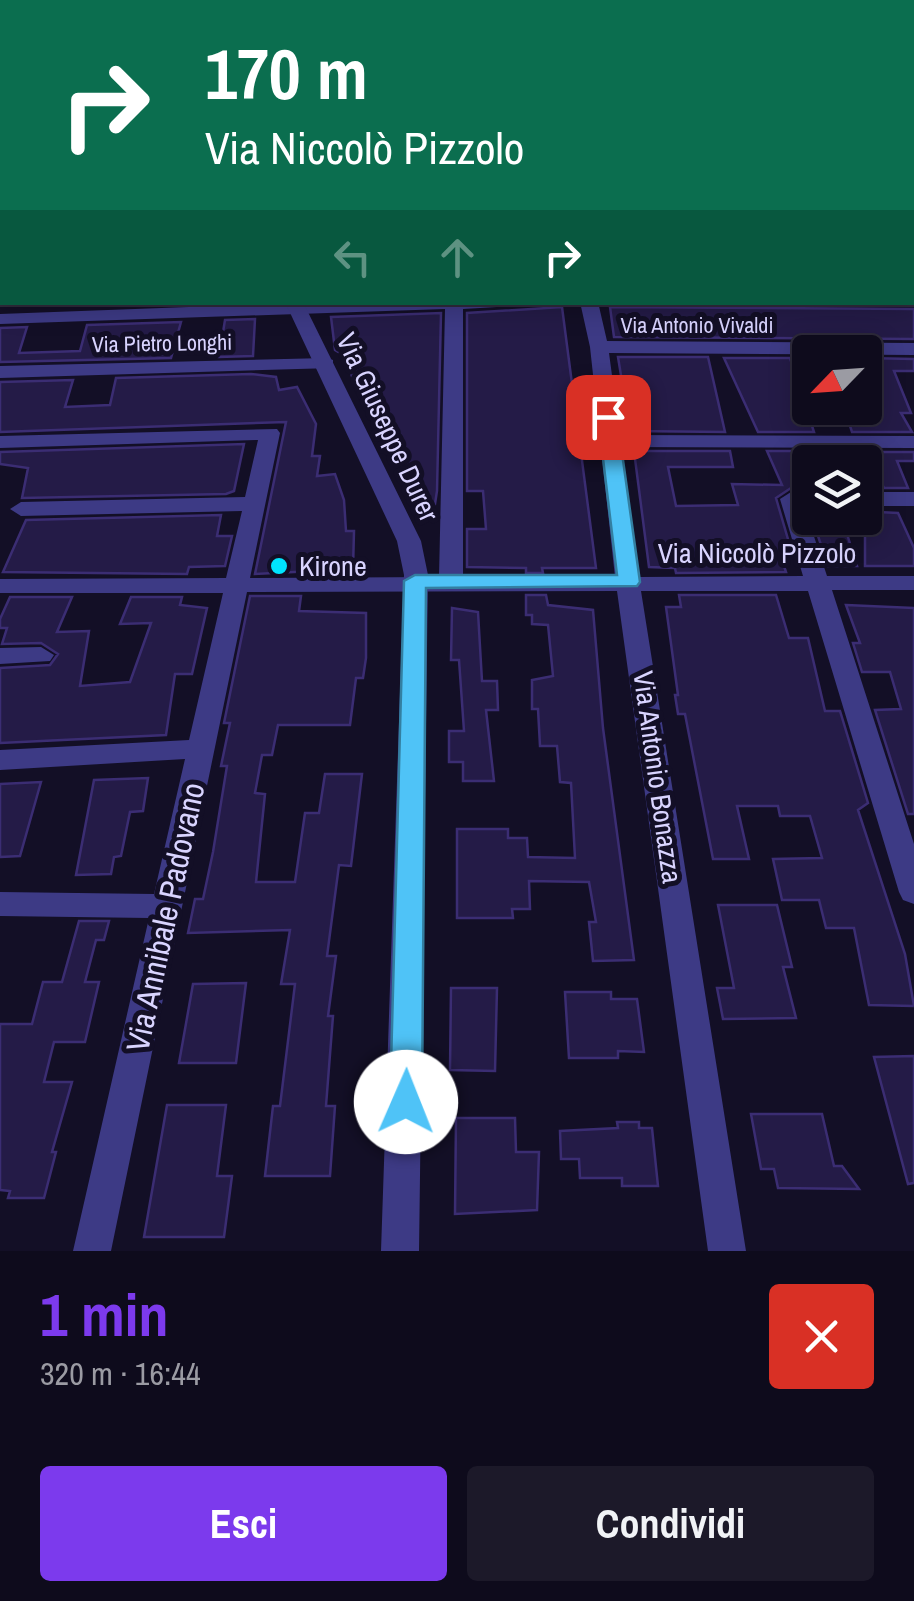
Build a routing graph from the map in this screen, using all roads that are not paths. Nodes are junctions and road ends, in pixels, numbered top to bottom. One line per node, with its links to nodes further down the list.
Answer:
1 (349, 305): 4 (street)
2 (454, 305): 19 (street)
3 (589, 305): 6 (street, Via Antonio Bonazza)
4 (296, 306): 5 (street); 8 (street, Via Giuseppe Durer)
5 (0, 319)
6 (599, 347): 7 (street, Via Antonio Vivaldi); 10 (street, Via Antonio Bonazza)
7 (914, 349)
8 (326, 364): 9 (street, Via Pietro Longhi); 18 (street, Via Giuseppe Durer)
9 (0, 372)
10 (610, 441): 12 (street); 20 (street, Via Antonio Bonazza)
11 (0, 442): 15 (street, Via Annibale Padovano)
12 (914, 442)
13 (882, 499): 14 (street)
14 (914, 499)
15 (254, 504): 16 (street); 23 (street, Via Annibale Padovano)
16 (21, 509)
17 (802, 535): 21 (street)
18 (415, 581): 19 (street, Via Niccolò Pizzolo); 23 (street, Via Niccolò Pizzolo); 33 (street, Via Giuseppe Durer)
19 (451, 582): 20 (street, Via Niccolò Pizzolo)
20 (629, 582): 21 (street, Via Niccolò Pizzolo); 34 (street, Via Antonio Bonazza)
21 (816, 583): 22 (street, Via Niccolò Pizzolo); 29 (street)
22 (914, 583)
23 (238, 584): 24 (street, Via Niccolò Pizzolo); 27 (street, Via Annibale Padovano)
24 (0, 586)
25 (41, 655): 26 (street)
26 (0, 656)
27 (202, 749): 28 (street); 31 (street, Via Annibale Padovano)
28 (0, 760)
29 (914, 892)
30 (0, 904): 31 (street)
31 (168, 906): 32 (street, Via Annibale Padovano)
32 (92, 1251)
33 (400, 1251)
34 (727, 1251)

